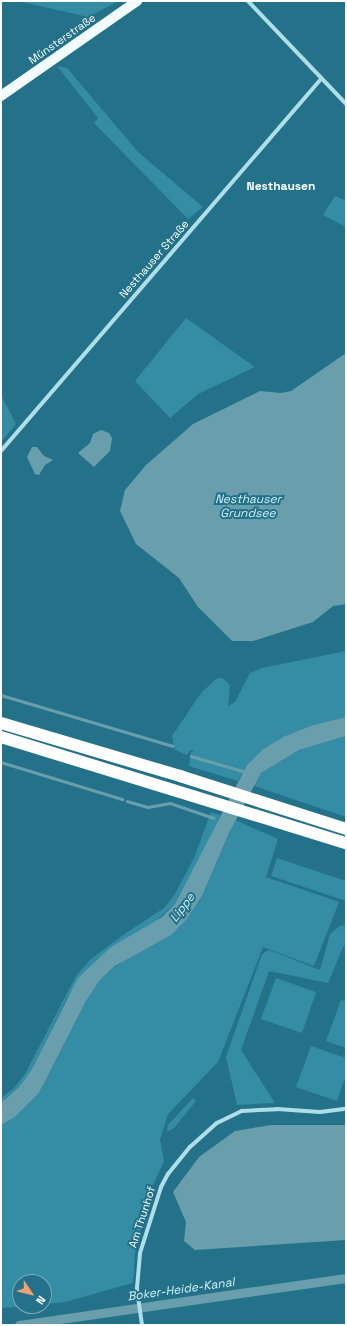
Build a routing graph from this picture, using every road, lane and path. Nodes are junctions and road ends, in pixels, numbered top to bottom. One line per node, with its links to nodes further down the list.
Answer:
1 (137, 1): 4 (main road, Münsterstraße)
2 (248, 1): 3 (street)
3 (320, 80): 5 (street); 6 (street, Nesthauser Straße)
4 (1, 96)
5 (346, 104)
6 (1, 451)
7 (1, 723): 9 (highway)
8 (1, 737): 10 (highway)
9 (346, 829)
10 (346, 843)
11 (346, 1109): 12 (street, Am Thunhof)
12 (142, 1324)

